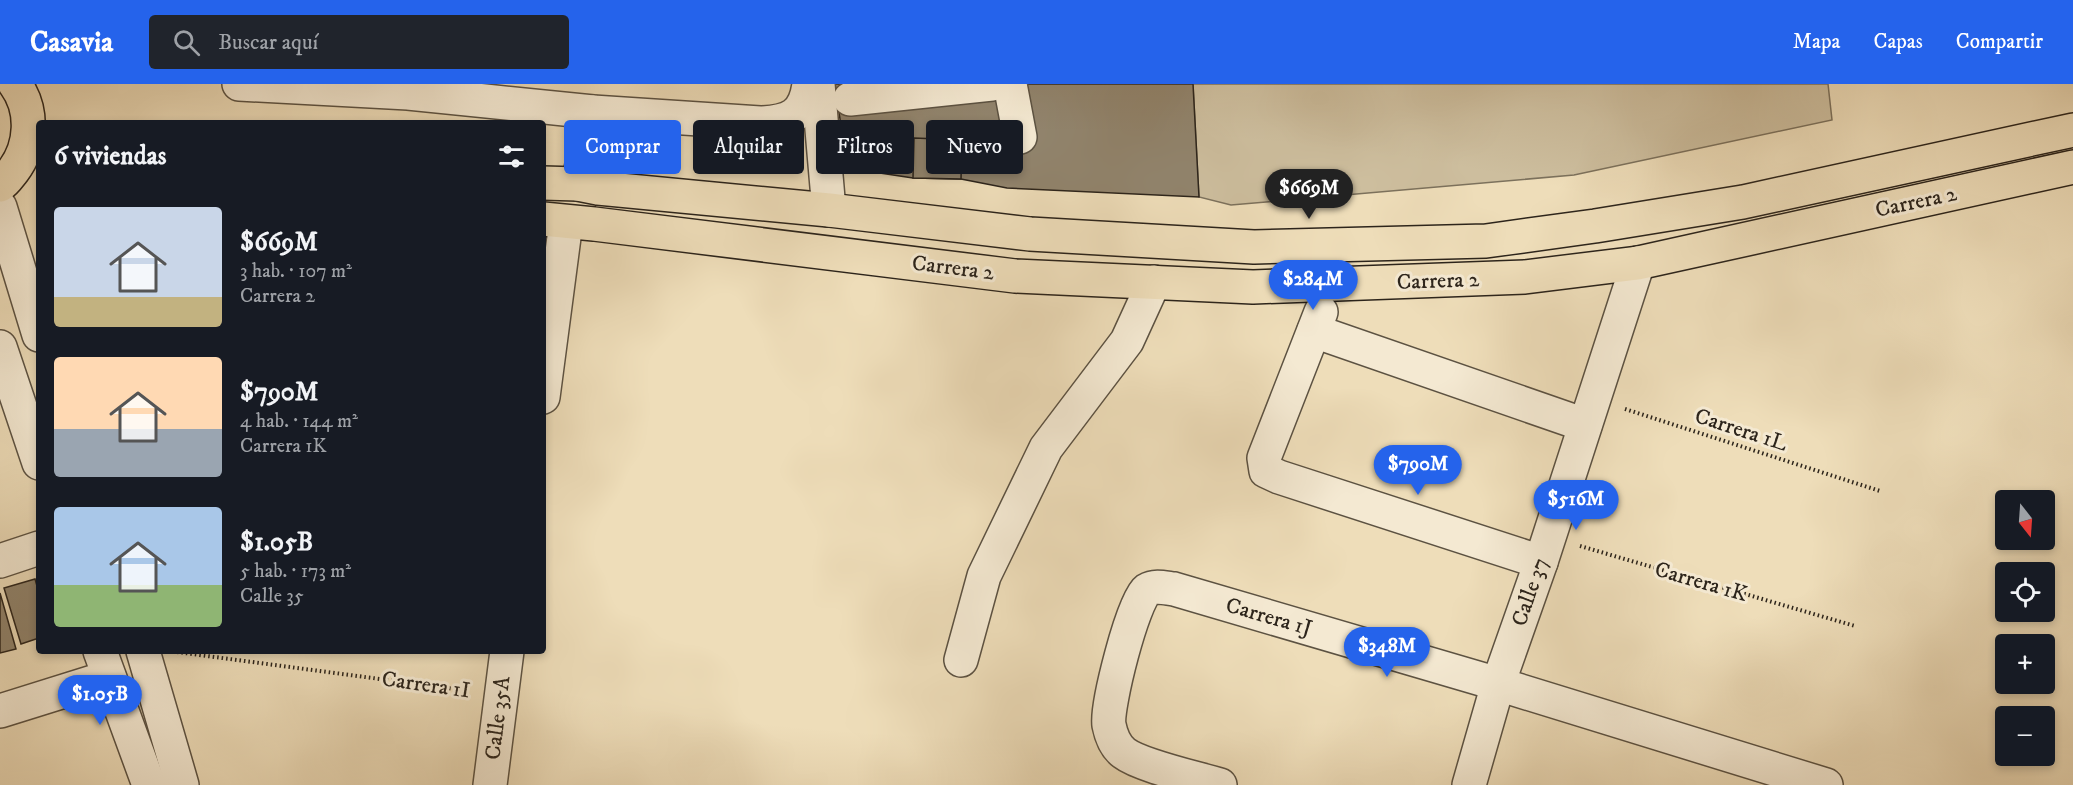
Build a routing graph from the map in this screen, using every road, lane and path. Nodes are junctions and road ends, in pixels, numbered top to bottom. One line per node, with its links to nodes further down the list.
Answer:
1 (15, 84): 12 (main road)
2 (238, 84): 8 (street)
3 (439, 84): 8 (street)
4 (809, 84): 10 (street)
5 (818, 84): 19 (street)
6 (992, 84): 9 (street)
7 (1010, 84): 11 (street)
8 (408, 93): 10 (street)
9 (850, 99)
10 (593, 112): 17 (street)
11 (1017, 120)
12 (34, 128): 15 (main road)
13 (2073, 130): 19 (main road, Carrera 2)
14 (2073, 167): 21 (main road, Carrera 2)
15 (20, 170)
16 (546, 183): 17 (main road, Carrera 2)
17 (578, 184): 19 (main road, Carrera 2)
18 (0, 207): 23 (street)
19 (829, 210)
20 (555, 221): 22 (main road, Carrera 2); 25 (street)
21 (1638, 263): 22 (main road, Carrera 2); 26 (street, Calle 37)
22 (1154, 282): 36 (street)
23 (36, 325)
24 (0, 347): 27 (street)
25 (546, 353)
26 (1589, 412): 28 (path, Carrera 1L); 30 (street, Calle 37); 30 (street)
27 (36, 454)
28 (1880, 491)
29 (36, 549): 31 (street)
30 (1544, 550): 32 (path, Carrera 1K); 38 (street, Calle 37)
31 (0, 561)
32 (1856, 626)
33 (144, 654): 42 (street)
34 (195, 654): 39 (path, Carrera 1I)
35 (507, 654): 39 (street, Calle 35A)
36 (961, 660)
37 (104, 664): 40 (street); 41 (street)
38 (1498, 684): 44 (street, Carrera 1J); 45 (street, Calle 37); 46 (street, Carrera 1J)
39 (500, 695): 43 (street, Calle 35A)
40 (0, 711)
41 (148, 785)
42 (182, 785)
43 (490, 785)
44 (1220, 785)
45 (1469, 785)
46 (1826, 785)

